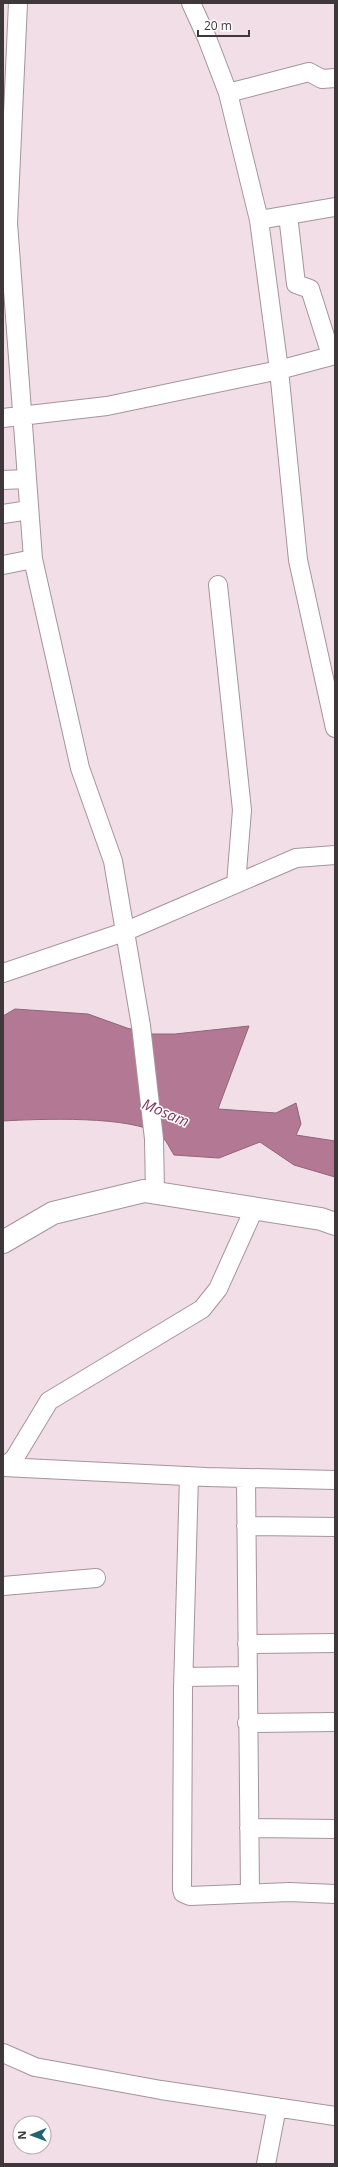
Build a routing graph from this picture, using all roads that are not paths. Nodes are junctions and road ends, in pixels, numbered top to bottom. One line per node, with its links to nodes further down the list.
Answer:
1 (18, 3): 4 (street)
2 (191, 3): 5 (street)
3 (335, 78): 5 (street)
4 (9, 80): 6 (street)
5 (228, 93): 10 (street)
6 (8, 127): 7 (street)
7 (7, 171): 11 (street)
8 (335, 207): 9 (street)
9 (288, 215): 10 (street); 14 (street)
10 (259, 220): 15 (street)
11 (6, 223): 12 (street)
12 (7, 264): 13 (street)
13 (10, 353): 16 (street)
14 (333, 355): 15 (street)
15 (279, 370): 16 (street); 25 (street)
16 (23, 417): 17 (street); 18 (street)
17 (3, 418)
18 (27, 479): 19 (street); 20 (street)
19 (3, 480)
20 (29, 510): 21 (street); 22 (street)
21 (3, 514)
22 (33, 559): 23 (street); 28 (street)
23 (3, 565)
24 (218, 585): 27 (street)
25 (335, 728)
26 (335, 855): 27 (street)
27 (236, 884): 28 (street)
28 (124, 932): 29 (street); 30 (street)
29 (4, 971)
30 (155, 1193): 31 (street); 33 (street)
31 (254, 1208): 32 (street); 34 (street)
32 (335, 1224)
33 (3, 1242)
34 (3, 1467): 35 (street)
35 (189, 1476): 36 (street); 45 (street)
36 (246, 1478): 37 (street); 38 (street)
37 (335, 1480)
38 (246, 1526): 39 (street); 43 (street)
39 (335, 1527)
40 (96, 1578): 41 (street)
41 (3, 1586)
42 (335, 1643): 43 (street)
43 (247, 1644): 44 (street)
44 (247, 1676): 45 (street); 47 (street)
45 (184, 1677): 50 (street)
46 (335, 1722): 47 (street)
47 (247, 1723): 48 (street)
48 (249, 1828): 49 (street); 50 (street)
49 (335, 1829)
50 (250, 1893): 51 (street)
51 (335, 1894)
52 (3, 2053): 53 (street)
53 (277, 2107): 54 (street); 55 (street)
54 (335, 2116)
55 (266, 2164)

